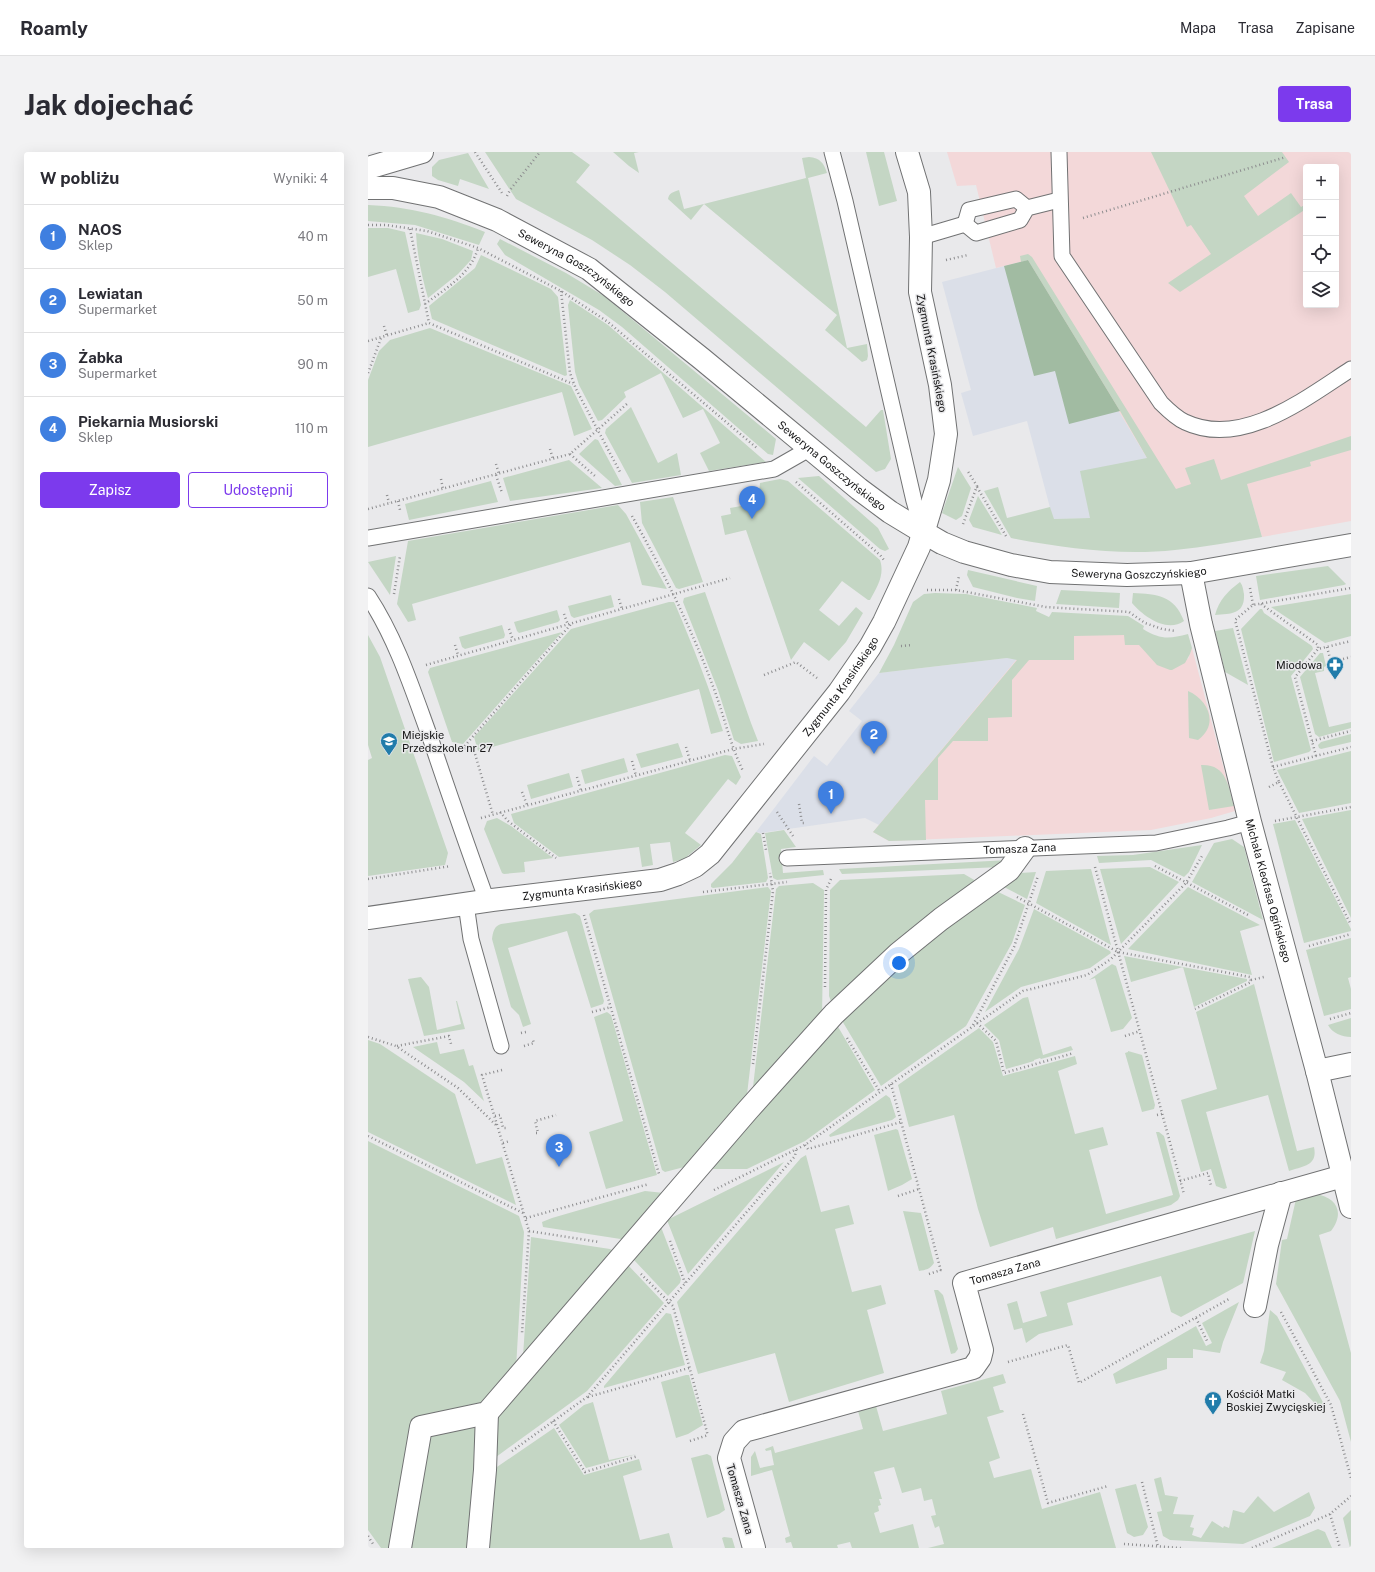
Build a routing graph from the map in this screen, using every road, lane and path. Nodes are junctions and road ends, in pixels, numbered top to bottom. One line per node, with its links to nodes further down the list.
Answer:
1 (422, 152): 7 (street)
2 (540, 152): 9 (path)
3 (832, 152): 47 (lane)
4 (907, 152): 15 (street, Zygmunta Krasińskiego)
5 (1059, 152): 10 (lane)
6 (1286, 157): 13 (path)
7 (368, 168)
8 (368, 188): 32 (street, Seweryna Goszczyńskiego)
9 (506, 198)
10 (1060, 200): 11 (lane); 13 (lane)
11 (1027, 208): 12 (lane); 12 (lane)
12 (965, 224): 15 (lane)
13 (1061, 226): 26 (lane)
14 (410, 229): 20 (path)
15 (921, 237): 45 (street, Zygmunta Krasińskiego)
16 (478, 248): 20 (path)
17 (969, 255): 18 (path)
18 (939, 262)
19 (561, 291): 28 (path)
20 (425, 304): 21 (path)
21 (429, 323): 23 (path); 28 (path)
22 (384, 326): 23 (path)
23 (387, 336): 24 (path)
24 (382, 337): 25 (path); 27 (path)
25 (368, 341)
26 (1351, 368)
27 (368, 373)
28 (573, 384): 30 (path)
29 (628, 403): 30 (path)
30 (598, 430): 33 (path); 41 (path)
31 (550, 449): 34 (path)
32 (809, 449): 41 (lane); 47 (street, Seweryna Goszczyńskiego)
33 (570, 454): 34 (path); 41 (path)
34 (553, 459): 37 (path)
35 (496, 464): 37 (path)
36 (964, 464): 39 (path)
37 (499, 474): 40 (path)
38 (441, 479): 40 (path)
39 (977, 486): 45 (path); 49 (path)
40 (443, 489): 43 (path)
41 (624, 494): 46 (path); 46 (path); 48 (lane)
42 (386, 495): 43 (path)
43 (389, 503): 44 (path)
44 (368, 509)
45 (929, 510): 47 (street, Zygmunta Krasińskiego)
46 (638, 527): 55 (path)
47 (923, 532): 51 (street, Seweryna Goszczyńskiego); 53 (street, Zygmunta Krasińskiego)
48 (368, 538)
49 (1010, 542)
50 (1351, 545): 51 (street, Seweryna Goszczyńskiego)
51 (1191, 572): 63 (street, Michała Kleofasa Ogińskiego)
52 (730, 578): 55 (path)
53 (903, 584): 63 (path); 126 (street, Zygmunta Krasińskiego)
54 (1351, 588): 58 (path)
55 (674, 595): 59 (path); 84 (path)
56 (368, 596): 126 (lane)
57 (618, 599): 59 (path)
58 (1261, 604): 61 (path); 72 (path)
59 (622, 609): 62 (path)
60 (564, 614): 64 (path)
61 (1235, 620): 63 (path); 88 (path)
62 (572, 623): 64 (path); 83 (path)
63 (1201, 624): 103 (street, Michała Kleofasa Ogińskiego)
64 (568, 625): 66 (path)
65 (510, 629): 66 (path)
66 (513, 640): 73 (path)
67 (1351, 640): 71 (path)
68 (455, 645): 73 (path)
69 (912, 645): 70 (path)
70 (898, 647)
71 (1327, 647): 72 (path); 74 (path)
72 (1318, 649): 79 (path)
73 (458, 656): 75 (path)
74 (1351, 657)
75 (422, 666)
76 (764, 675): 77 (path)
77 (821, 681)
78 (1351, 731): 79 (path)
79 (1312, 741): 85 (path)
80 (767, 743): 84 (path)
81 (686, 747): 87 (path)
82 (1351, 747): 85 (path)
83 (462, 749)
84 (732, 749): 87 (path); 89 (path)
85 (1316, 756): 88 (path)
86 (632, 761): 90 (path)
87 (690, 761): 90 (path)
88 (1273, 767): 92 (path)
89 (743, 773)
90 (636, 776): 93 (path)
91 (576, 777): 93 (path)
92 (1279, 782): 94 (path); 101 (path)
93 (581, 790): 97 (path)
94 (1266, 790)
95 (522, 792): 97 (path)
96 (799, 804): 104 (path)
97 (527, 805): 100 (path)
98 (1351, 807): 101 (path)
99 (774, 808): 110 (path)
100 (500, 812): 102 (path); 111 (path)
101 (1297, 817): 103 (path); 131 (path)
102 (479, 819)
103 (1259, 822): 105 (lane, Tomasza Zana); 154 (street, Michała Kleofasa Ogińskiego)
104 (806, 823)
105 (1218, 830): 108 (lane, Tomasza Zana); 123 (path)
106 (763, 833): 109 (path)
107 (1025, 848): 108 (lane, Tomasza Zana); 110 (lane, Tomasza Zana); 122 (street)
108 (1048, 848): 127 (path)
109 (767, 855)
110 (807, 857): 112 (lane, Tomasza Zana)
111 (556, 858)
112 (787, 858)
113 (1150, 863): 123 (path)
114 (457, 865): 119 (path)
115 (1087, 866): 134 (path)
116 (769, 869): 124 (path)
117 (831, 878): 118 (path); 120 (path); 139 (path)
118 (839, 878)
119 (368, 879)
120 (824, 879)
121 (794, 882): 124 (path)
122 (990, 883): 127 (path); 139 (street)
123 (1186, 883): 129 (path); 134 (path)
124 (772, 884): 125 (path); 155 (path)
125 (696, 893)
126 (476, 903): 130 (street, Zygmunta Krasińskiego); 149 (lane)
127 (1030, 904): 134 (path); 142 (path)
128 (584, 915): 135 (path)
129 (1251, 917)
130 (368, 918)
131 (1351, 925)
132 (1351, 934): 133 (path)
133 (1308, 946)
134 (1118, 952): 136 (path); 141 (path); 143 (path)
135 (611, 1007): 137 (path); 171 (path)
136 (1195, 1009)
137 (592, 1012)
138 (1351, 1013): 140 (path)
139 (834, 1014): 157 (path); 171 (street)
140 (1328, 1020)
141 (977, 1023): 142 (path); 151 (path)
142 (973, 1026): 156 (path)
143 (1140, 1031): 145 (path); 158 (path)
144 (368, 1036): 148 (path)
145 (1125, 1036)
146 (533, 1040): 150 (path)
147 (451, 1044): 148 (path)
148 (396, 1046): 163 (path)
149 (501, 1046)
150 (517, 1048)
151 (1074, 1053)
152 (1351, 1064): 154 (street)
153 (507, 1068): 161 (path)
154 (1317, 1071): 172 (street, Michała Kleofasa Ogińskiego)
155 (752, 1072)
156 (891, 1084): 157 (path); 162 (path)
157 (880, 1092): 169 (path)
158 (1162, 1114): 160 (path); 178 (path)
159 (556, 1115): 165 (path)
160 (1157, 1115)
161 (495, 1116): 163 (path); 164 (path)
162 (901, 1122): 169 (path); 174 (path)
163 (498, 1126): 168 (path)
164 (506, 1128)
165 (536, 1133)
166 (368, 1136): 180 (path)
167 (510, 1141): 168 (path)
168 (503, 1143): 180 (path)
169 (805, 1145): 170 (path)
170 (796, 1150): 176 (path); 188 (path)
171 (696, 1171): 181 (street)
172 (1343, 1176): 175 (street, Tomasza Zana); 179 (street, Michała Kleofasa Ogińskiego)
173 (653, 1182): 182 (path)
174 (919, 1189): 177 (path); 185 (path)
175 (1281, 1192): 189 (street); 216 (street, Tomasza Zana)
176 (709, 1193)
177 (898, 1196)
178 (1185, 1197)
179 (1351, 1207)
180 (525, 1214): 182 (path)
181 (659, 1214): 184 (street); 188 (path)
182 (526, 1218): 183 (path)
183 (529, 1231): 184 (path); 192 (path)
184 (627, 1251): 190 (path); 197 (street)
185 (941, 1270): 186 (path); 187 (path)
186 (929, 1274)
187 (943, 1278)
188 (686, 1283): 190 (path)
189 (1256, 1302): 191 (path); 205 (path)
190 (668, 1303): 195 (path); 196 (path)
191 (1196, 1318): 193 (path); 194 (path)
192 (521, 1339)
193 (1208, 1343)
194 (1008, 1362)
195 (689, 1368): 196 (path); 200 (path)
196 (588, 1397): 199 (path)
197 (487, 1413): 204 (street); 214 (street)
198 (1023, 1414): 207 (path)
199 (553, 1421): 203 (path); 204 (path)
200 (708, 1435): 201 (path); 202 (path)
201 (690, 1441)
202 (710, 1442)
203 (638, 1456)
204 (485, 1470): 215 (street)
205 (1351, 1478)
206 (1142, 1482): 212 (path)
207 (1108, 1486)
208 (1351, 1496): 209 (path)
209 (1330, 1514): 218 (path); 219 (path)
210 (368, 1536): 213 (path)
211 (1124, 1544): 212 (path)
212 (1158, 1547): 217 (path)
213 (376, 1548)
214 (400, 1548)
215 (478, 1548)
216 (754, 1548)
217 (1181, 1548)
218 (1252, 1548)
219 (1340, 1548)

